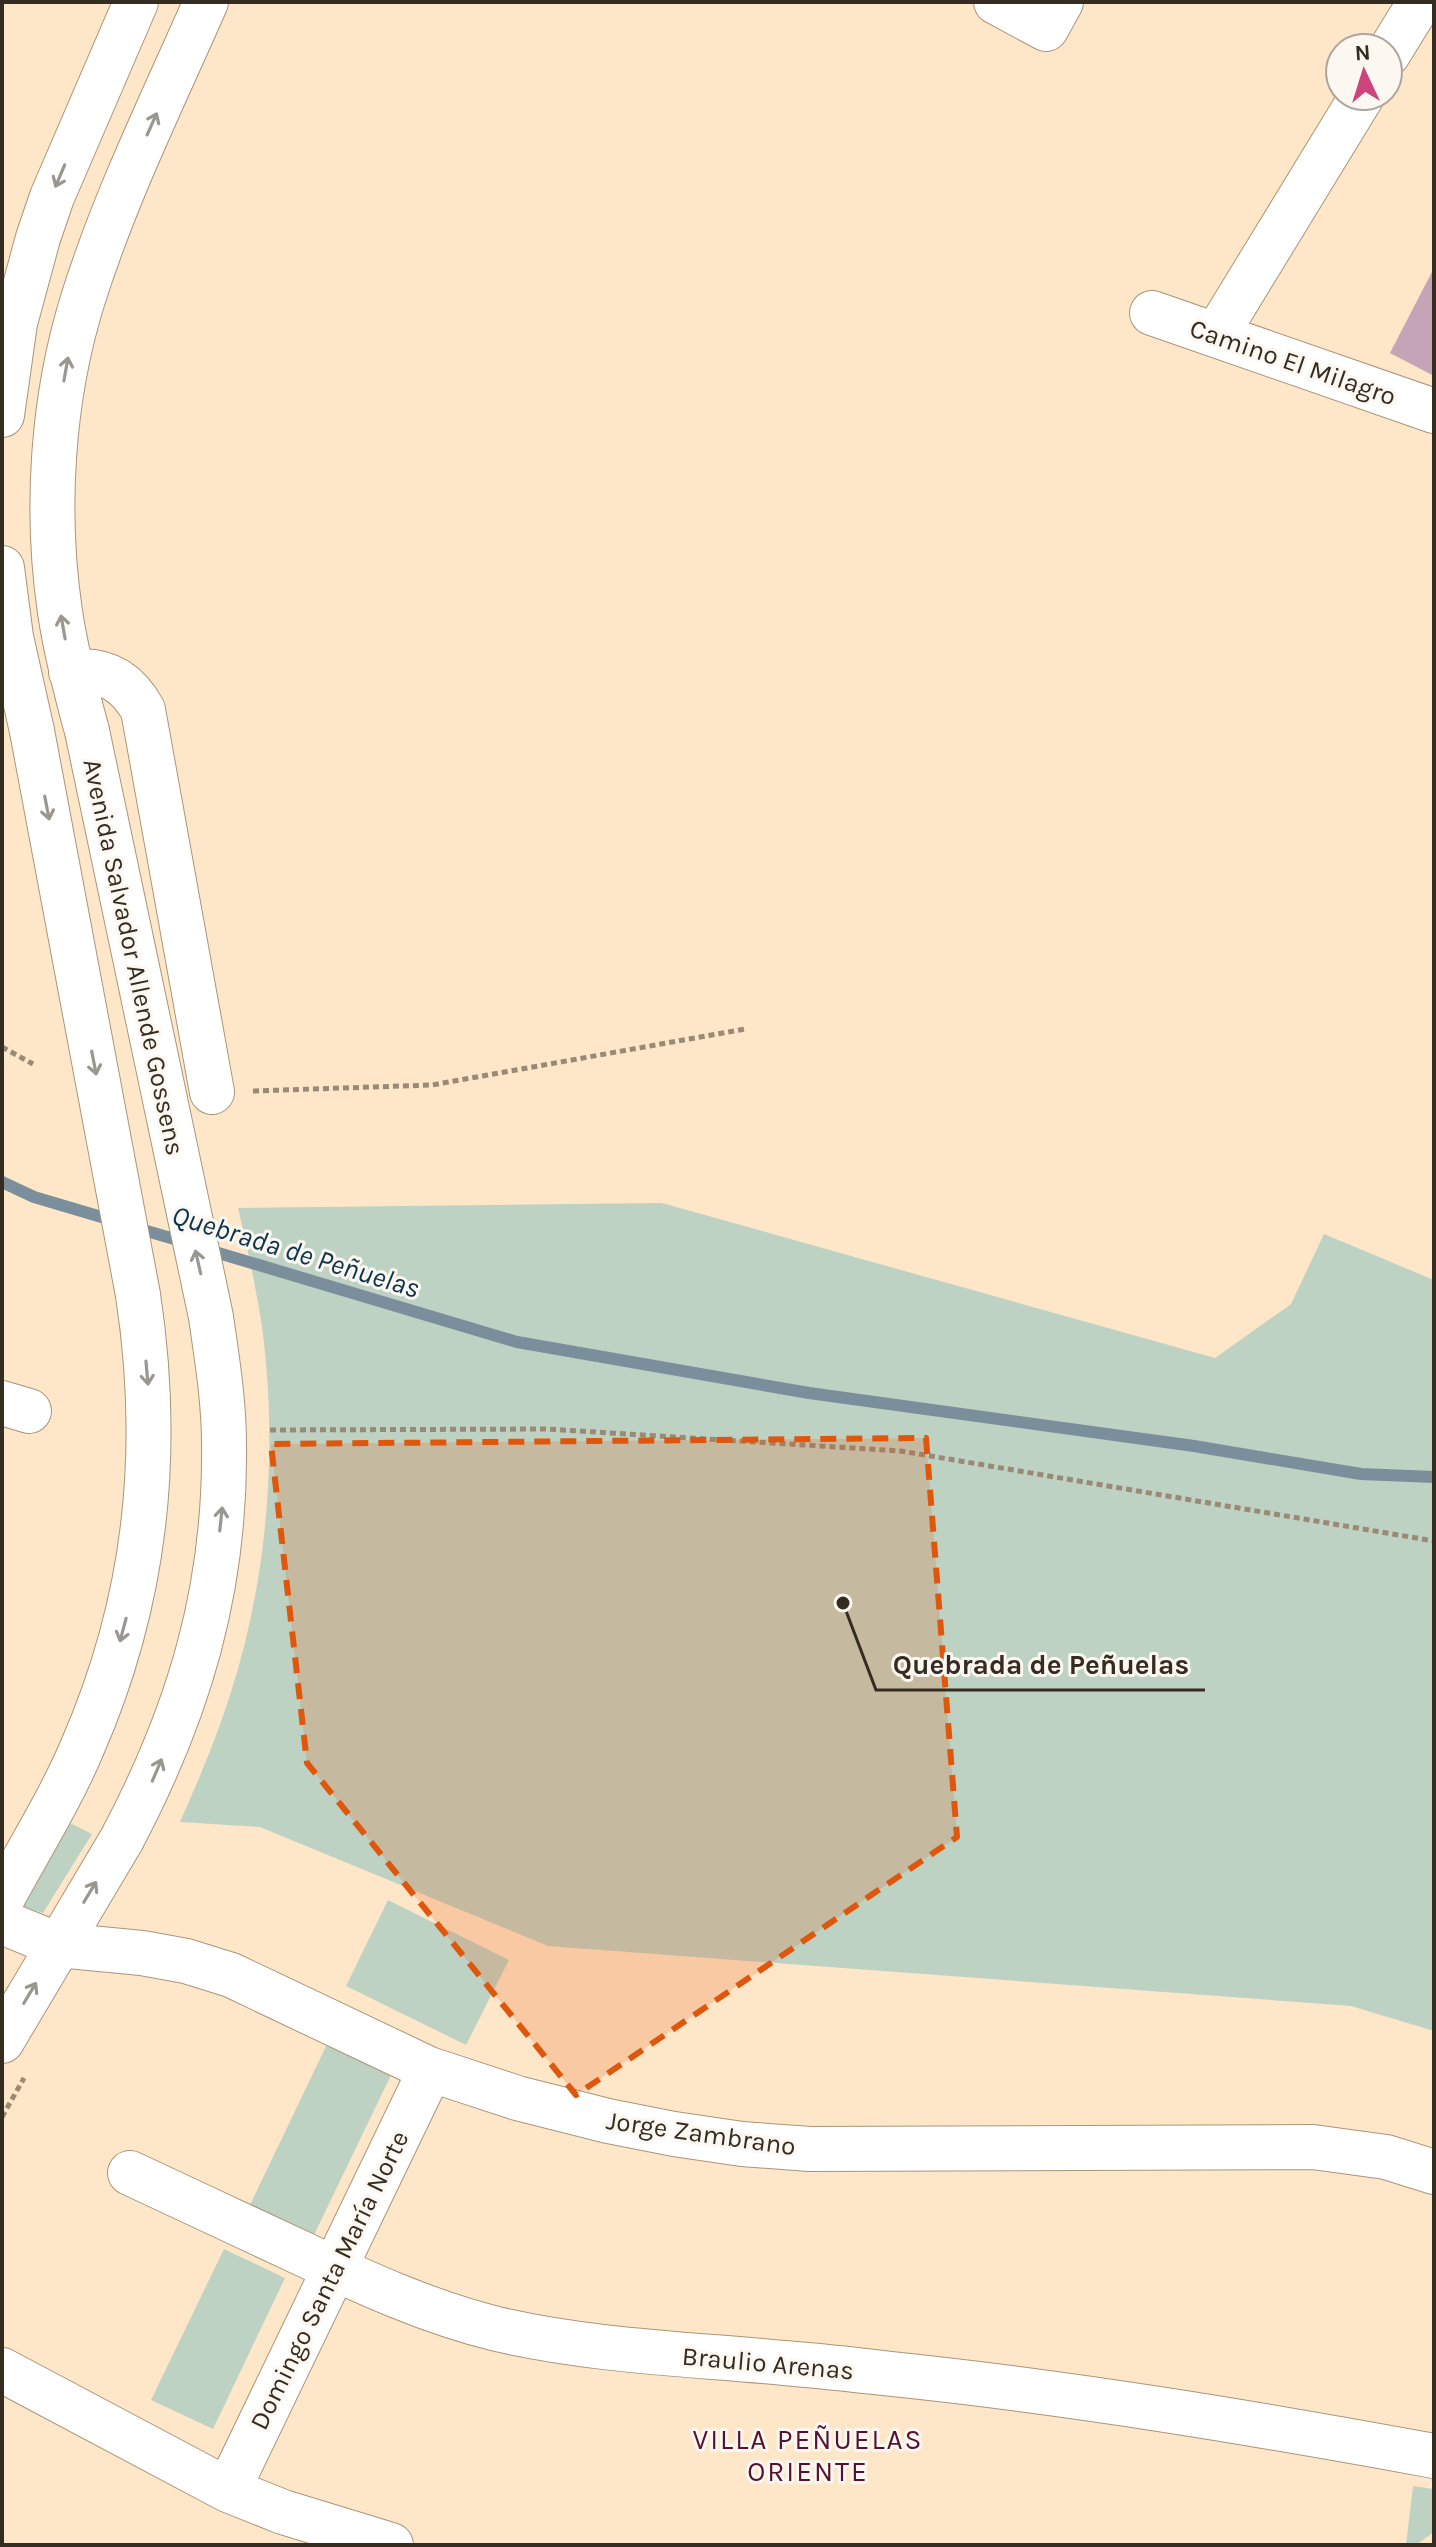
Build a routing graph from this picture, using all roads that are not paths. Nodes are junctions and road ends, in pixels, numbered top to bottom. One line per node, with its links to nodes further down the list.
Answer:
1 (136, 2): 11 (street, one-way to 11)
2 (206, 2): 13 (street, Avenida Salvador Allende Gossens, one-way to 2)
3 (996, 2): 5 (street)
4 (1420, 2): 6 (street)
5 (1054, 15)
6 (1402, 32)
7 (1352, 112): 9 (street)
8 (1152, 313): 9 (street, Camino El Milagro)
9 (1216, 335): 10 (street, Camino El Milagro)
10 (1434, 411)
11 (2, 415)
12 (2, 568): 14 (street, Avenida Salvador Allende Gossens)
13 (71, 672): 15 (street); 18 (street, Avenida Salvador Allende Gossens, one-way to 13, bridge)
14 (19, 700): 16 (street, Avenida Salvador Allende Gossens, one-way to 16, bridge)
15 (212, 1092)
16 (2, 1899)
17 (2, 1922): 18 (street, Jorge Zambrano)
18 (58, 1945): 19 (street, Avenida Salvador Allende Gossens, one-way to 18); 20 (street, Jorge Zambrano)
19 (2, 2041)
20 (429, 2069): 21 (street, Jorge Zambrano); 23 (street, Domingo Santa María Norte)
21 (1434, 2172)
22 (130, 2173): 23 (street, Braulio Arenas)
23 (335, 2269): 25 (street, Braulio Arenas); 26 (street, Domingo Santa María Norte)
24 (2, 2370): 26 (street)
25 (1434, 2456)
26 (228, 2490): 27 (street)
27 (391, 2545)

